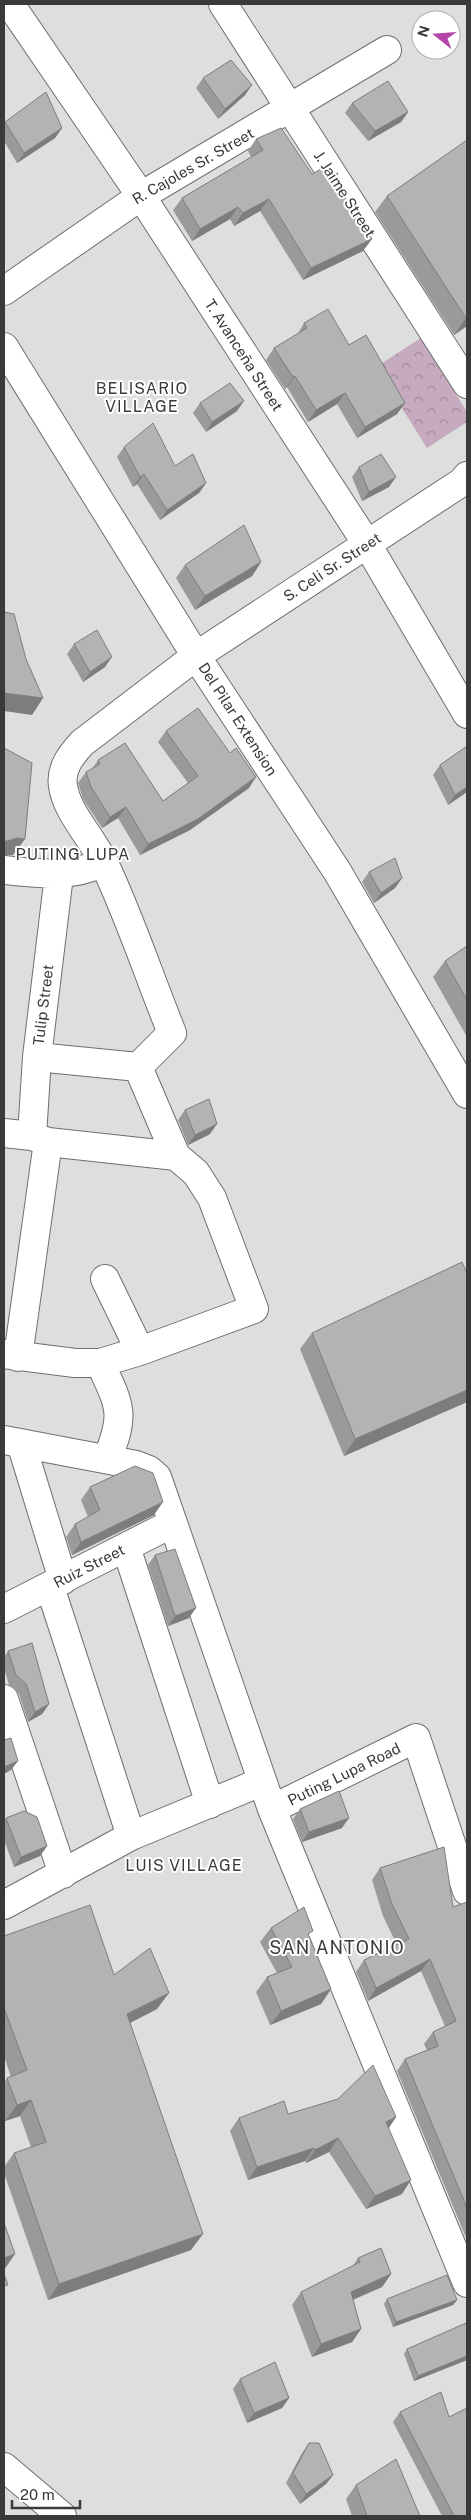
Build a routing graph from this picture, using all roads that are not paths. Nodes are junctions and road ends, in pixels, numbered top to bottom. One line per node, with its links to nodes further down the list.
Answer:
1 (10, 4): 5 (street, T. Avanceña Street)
2 (223, 4): 4 (street, J. Jaime Street)
3 (387, 50): 4 (street, R. Cajoles Sr. Street)
4 (291, 109): 5 (street, R. Cajoles Sr. Street); 8 (street, J. Jaime Street)
5 (141, 196): 6 (street, R. Cajoles Sr. Street); 11 (street, T. Avanceña Street)
6 (4, 291)
7 (4, 348): 12 (street, Del Pilar Extension)
8 (460, 355): 9 (street, J. Jaime Street)
9 (467, 384)
10 (467, 476): 11 (street, S. Celi Sr. Street)
11 (367, 544): 12 (street, S. Celi Sr. Street); 13 (street, T. Avanceña Street)
12 (196, 656): 14 (street, S. Celi Sr. Street); 19 (street, Del Pilar Extension)
13 (467, 714)
14 (104, 862): 16 (street); 18 (street, S. Celi Sr. Street)
15 (4, 870): 16 (street)
16 (59, 875): 17 (street, Tulip Street)
17 (37, 1057): 18 (street); 21 (street, Tulip Street)
18 (138, 1067): 22 (street)
19 (467, 1094)
20 (4, 1133): 21 (street)
21 (40, 1139): 22 (street); 25 (street, Tulip Street)
22 (176, 1156): 24 (street)
23 (105, 1279): 24 (street)
24 (140, 1351): 26 (street)
25 (11, 1356): 26 (street)
26 (100, 1363): 28 (street)
27 (13, 1442): 28 (street); 31 (street)
28 (107, 1458): 29 (street)
29 (173, 1523): 30 (street, Ruiz Street); 34 (street)
30 (126, 1547): 31 (street, Ruiz Street); 35 (street)
31 (56, 1583): 32 (street, Ruiz Street); 37 (street)
32 (4, 1609)
33 (4, 1698): 38 (street)
34 (262, 1782): 35 (street); 36 (street)
35 (210, 1804): 37 (street)
36 (272, 1809): 39 (street, Puting Lupa Road); 41 (street)
37 (131, 1836): 38 (street)
38 (63, 1874): 40 (street)
39 (467, 1891)
40 (4, 1905)
41 (467, 2283)
42 (4, 2467): 43 (street)
43 (62, 2516)

